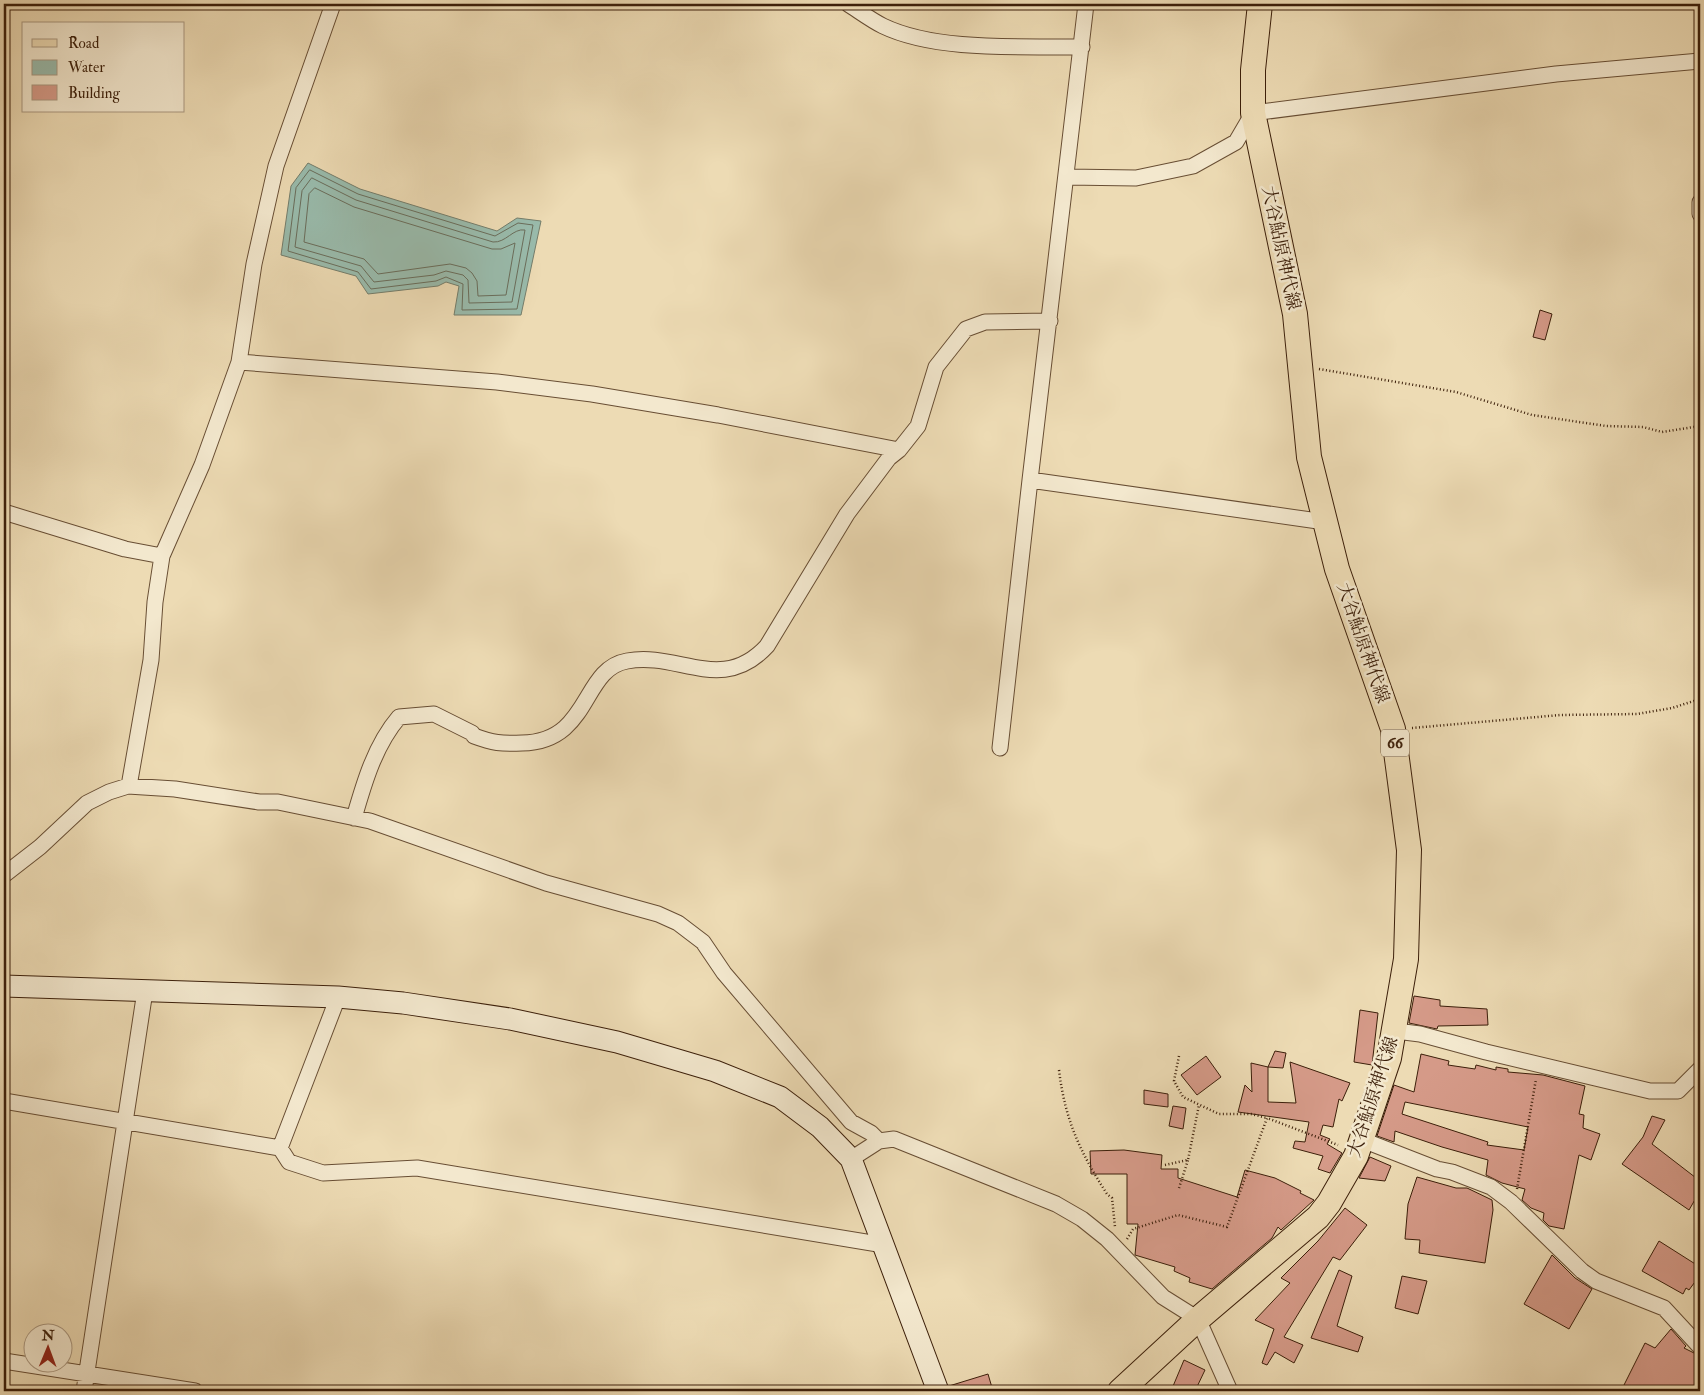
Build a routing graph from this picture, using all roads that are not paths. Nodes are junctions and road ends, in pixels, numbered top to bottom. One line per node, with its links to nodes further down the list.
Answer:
1 (333, 4): 12 (street)
2 (848, 4): 5 (street)
3 (1086, 4): 5 (street)
4 (1260, 4): 7 (main road, 大谷鮎原神代線 / 66)
5 (1082, 47): 8 (street)
6 (1700, 61): 7 (street)
7 (1253, 113): 8 (street); 16 (main road, 大谷鮎原神代線 / 66)
8 (1067, 177): 11 (street)
9 (1700, 202): 10 (street)
10 (1700, 214)
11 (1050, 321): 13 (street); 14 (street)
12 (239, 362): 13 (street); 17 (street)
13 (899, 450): 20 (street)
14 (1030, 480): 16 (street); 18 (street)
15 (4, 512): 17 (street)
16 (1325, 522): 25 (main road, 大谷鮎原神代線 / 66)
17 (162, 556): 19 (street)
18 (1000, 748)
19 (129, 786): 20 (street); 21 (street)
20 (354, 818): 30 (street)
21 (4, 875)
22 (4, 986): 23 (street)
23 (145, 991): 24 (street); 28 (street)
24 (338, 997): 31 (street); 32 (street)
25 (1396, 1031): 26 (street); 29 (main road, 大谷鮎原神代線 / 66)
26 (1700, 1070)
27 (4, 1101): 28 (street)
28 (125, 1121): 31 (street); 37 (street)
29 (1360, 1139): 34 (main road, 大谷鮎原神代線 / 66); 35 (street)
30 (879, 1141): 32 (street); 34 (street)
31 (280, 1148): 33 (street)
32 (851, 1159): 33 (street)
33 (884, 1245): 40 (street)
34 (1198, 1319): 41 (main road, 大谷鮎原神代線 / 66); 42 (street)
35 (1700, 1347)
36 (4, 1360): 37 (street)
37 (86, 1373): 38 (street); 39 (street)
38 (84, 1391)
39 (195, 1391)
40 (938, 1391)
41 (1120, 1391)
42 (1230, 1391)

